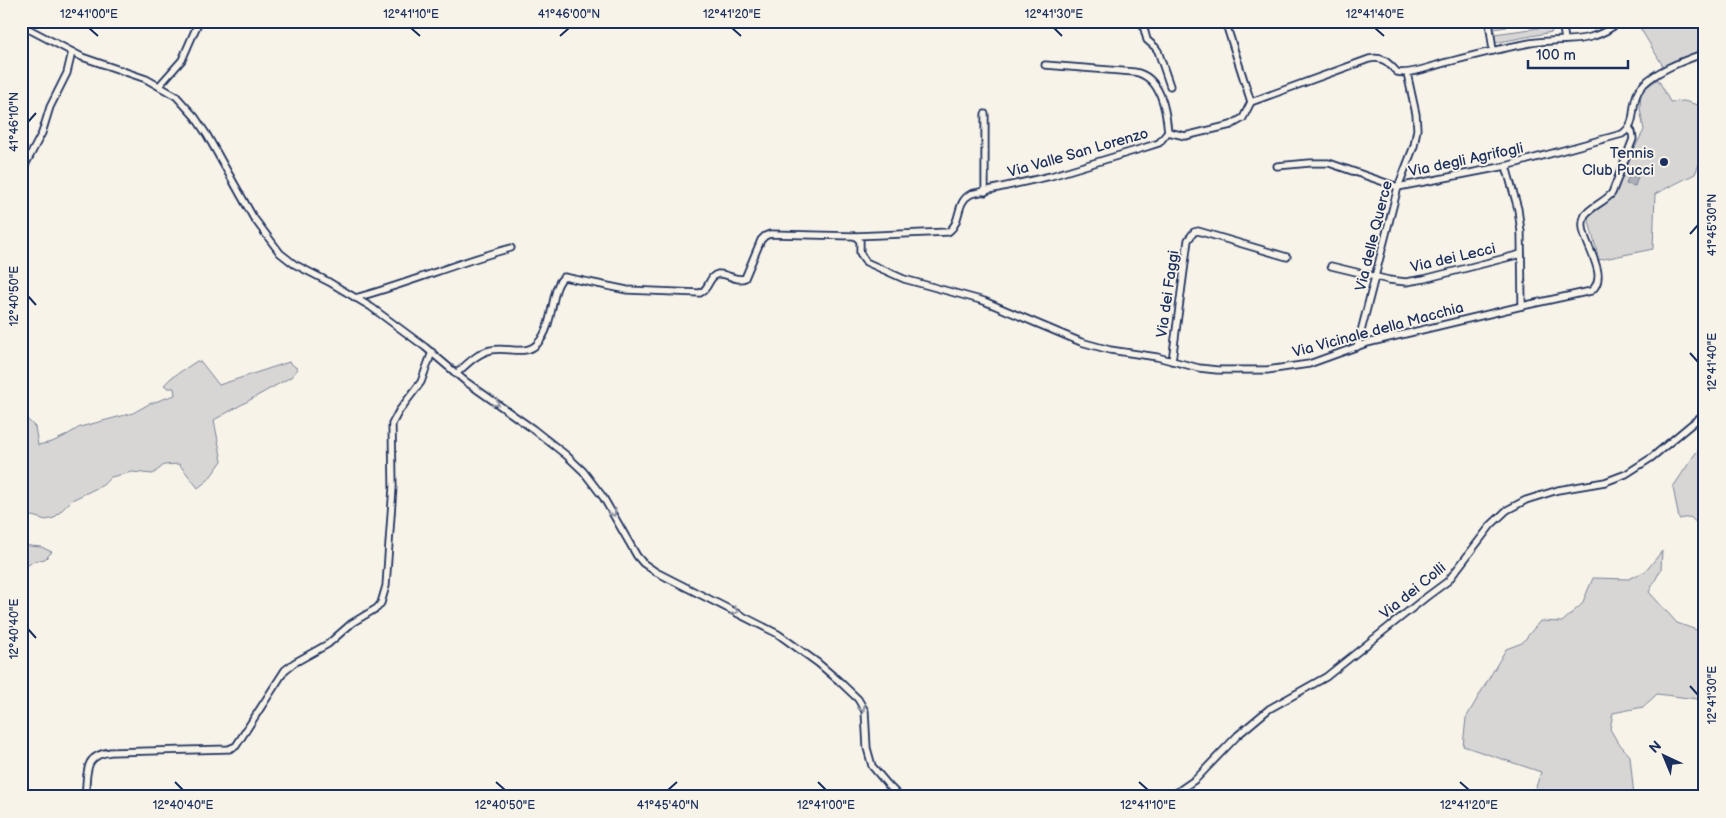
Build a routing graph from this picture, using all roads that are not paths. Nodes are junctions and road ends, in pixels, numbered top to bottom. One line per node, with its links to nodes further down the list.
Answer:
1 (199, 21): 14 (street)
2 (1142, 21): 15 (street)
3 (1225, 21): 16 (street)
4 (1489, 21): 9 (street)
5 (1562, 21): 8 (street)
6 (1620, 21): 8 (street)
7 (21, 26): 10 (street)
8 (1565, 40): 9 (street)
9 (1493, 51): 13 (street)
10 (72, 52): 14 (street); 22 (street)
11 (1705, 53): 18 (street)
12 (1045, 65): 19 (street)
13 (1407, 73): 16 (street); 23 (street, Via delle Querce)
14 (159, 86): 31 (street)
15 (1170, 86)
16 (1251, 102): 19 (street, Via Valle San Lorenzo)
17 (985, 114): 24 (street)
18 (1629, 128): 21 (street, Via degli Agrifogli); 32 (street, Via Vicinale della Macchia)
19 (1168, 132): 24 (street, Via Valle San Lorenzo)
20 (1277, 166): 23 (street, Via degli Agrifogli)
21 (1506, 166): 23 (street, Via degli Agrifogli); 27 (street)
22 (21, 172)
23 (1398, 187): 30 (street, Via delle Querce)
24 (985, 192): 25 (street, Via Valle San Lorenzo)
25 (856, 236): 35 (street, Via Vicinale della Macchia); 36 (street)
26 (511, 248): 31 (street)
27 (1521, 254): 30 (street, Via dei Lecci); 32 (street)
28 (1287, 257): 35 (street, Via dei Faggi)
29 (1331, 266): 30 (street, Via dei Lecci)
30 (1376, 276): 33 (street, Via delle Querce)
31 (355, 298): 34 (street)
32 (1522, 306): 33 (street, Via Vicinale della Macchia)
33 (1357, 347): 35 (street, Via Vicinale della Macchia)
34 (432, 352): 36 (street); 38 (street)
35 (1172, 361)
36 (456, 374): 39 (street, one-way to 39)
37 (1705, 413): 40 (street, Via dei Colli)
38 (85, 797)
39 (900, 797)
40 (1170, 797)

